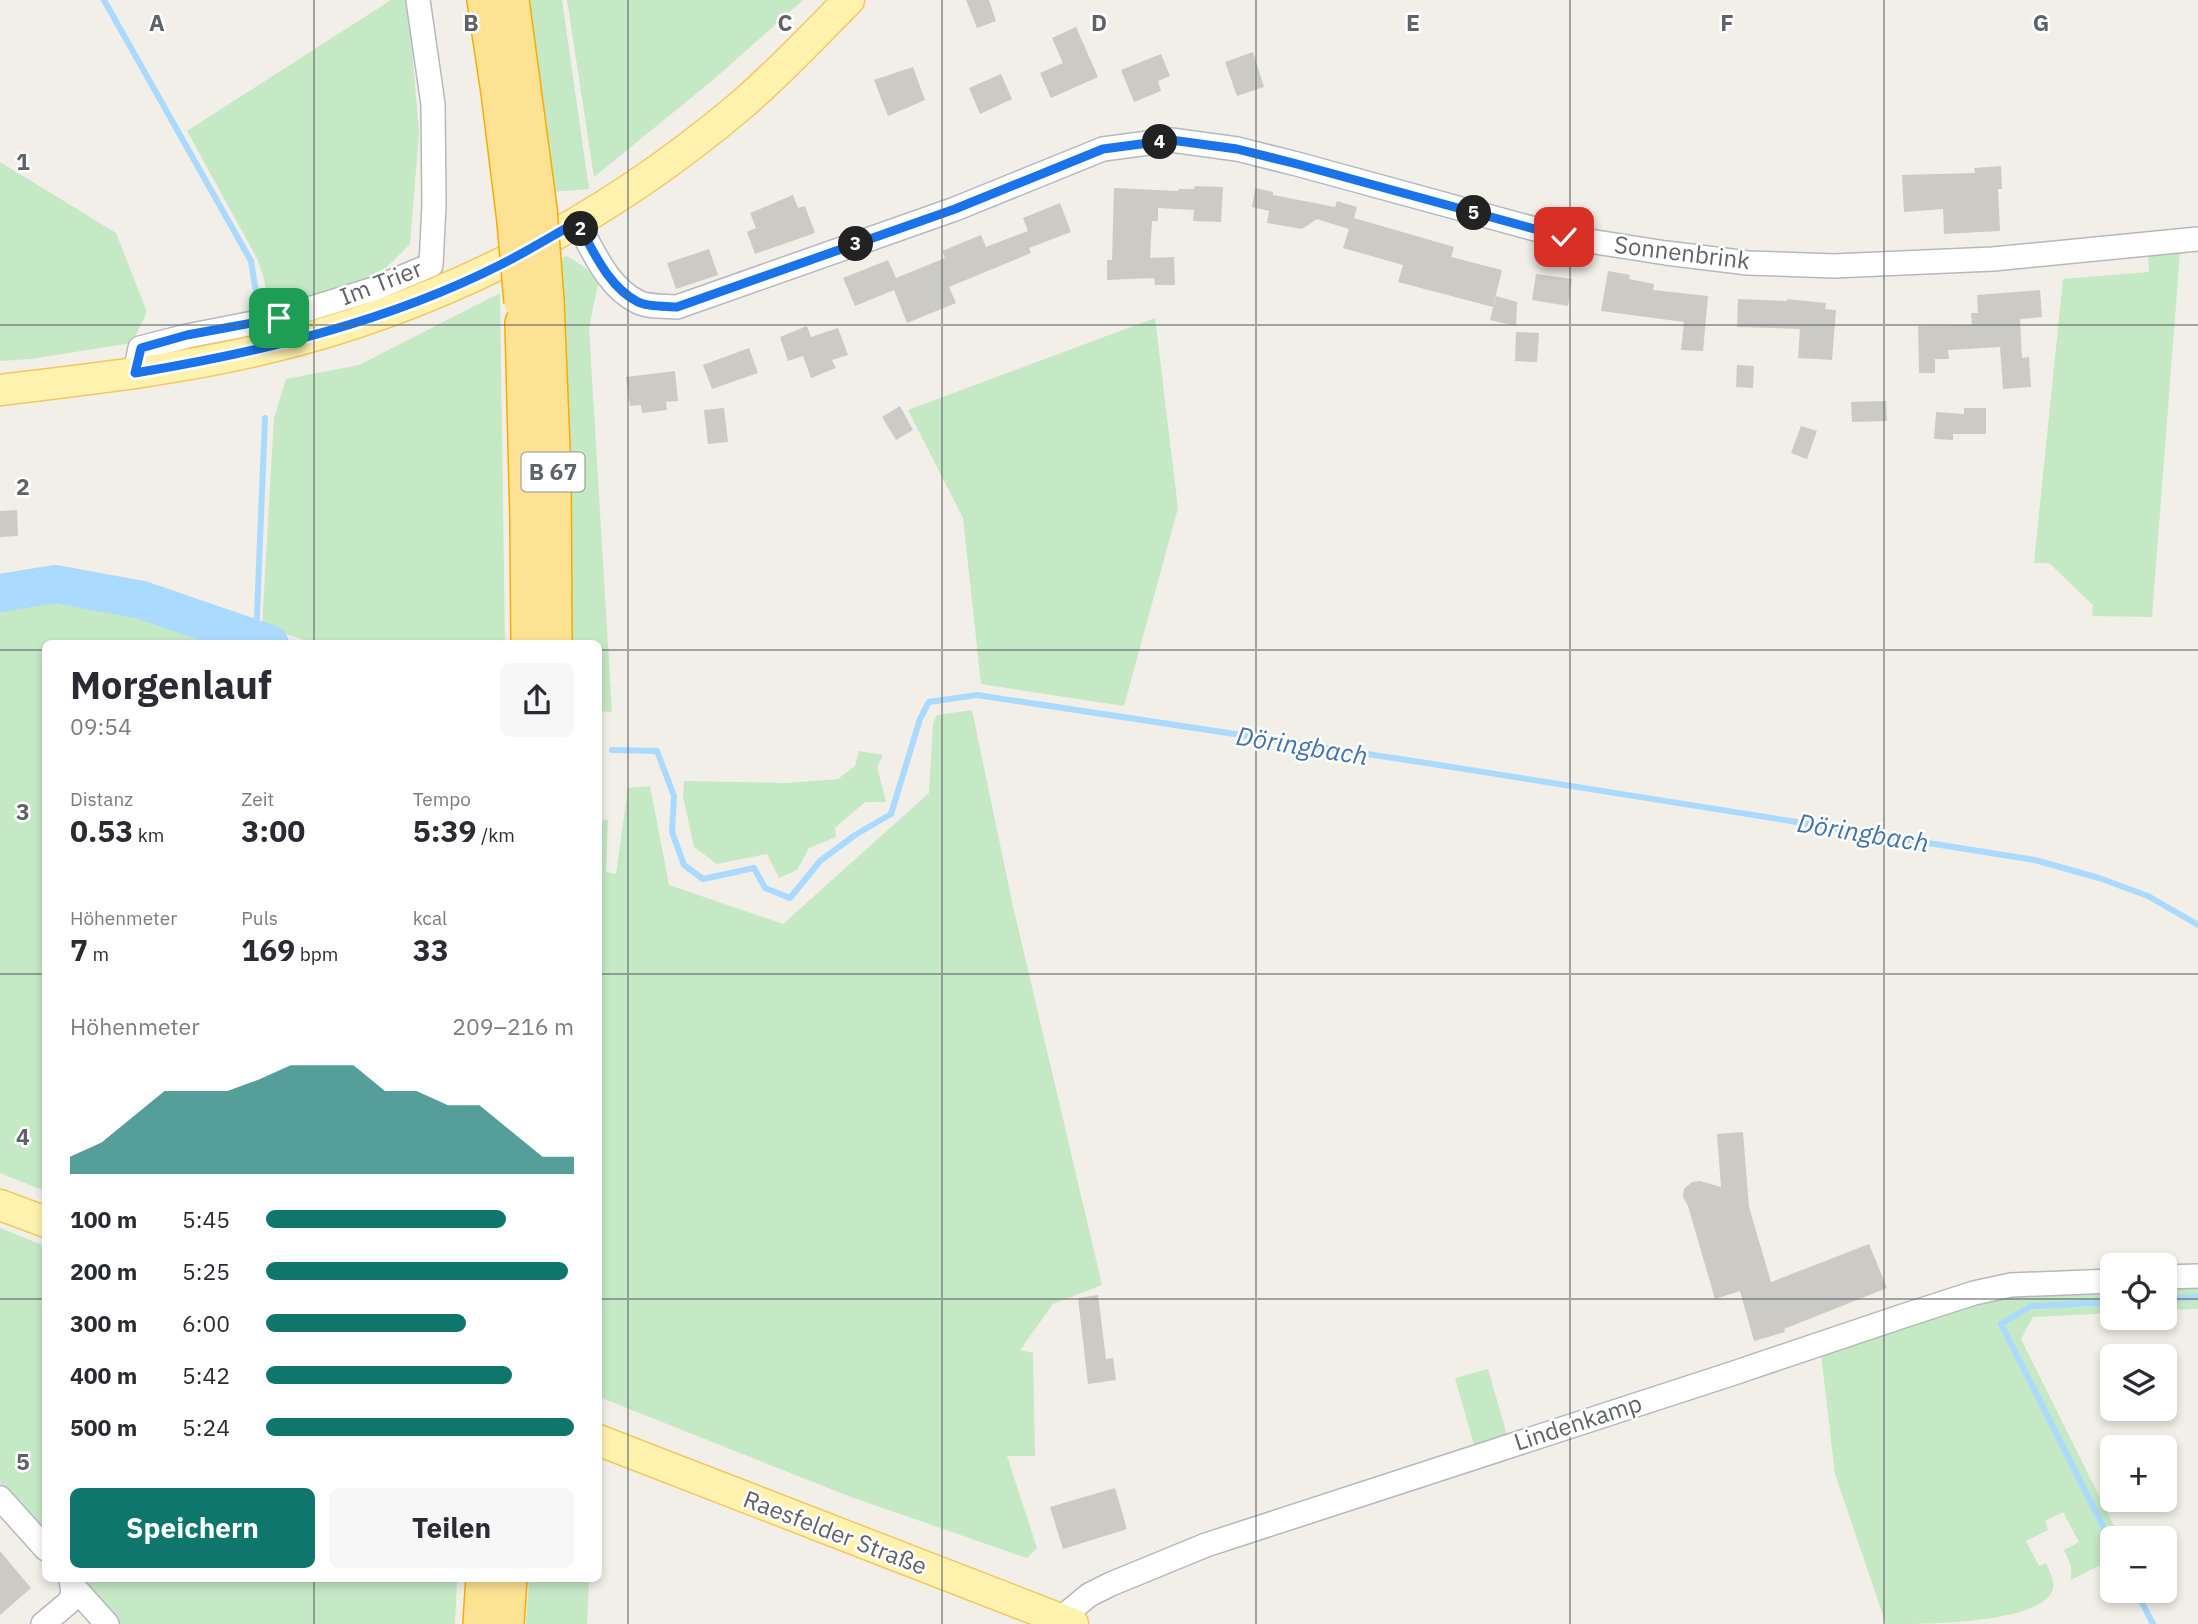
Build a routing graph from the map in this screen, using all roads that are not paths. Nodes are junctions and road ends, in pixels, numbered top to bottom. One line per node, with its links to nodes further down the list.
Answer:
1 (418, 0): 9 (street, Im Trier)
2 (485, 0): 5 (highway, B 67)
3 (510, 0): 5 (highway, B 67)
4 (849, 0): 6 (main road)
5 (527, 215): 8 (highway, B 67, bridge)
6 (577, 222): 7 (street, Sonnenbrink); 9 (main road)
7 (2198, 239)
8 (534, 303): 11 (highway, B 67); 12 (highway, B 67)
9 (135, 373): 10 (main road)
10 (0, 390)
11 (529, 640)
12 (554, 640)
13 (0, 1205): 14 (main road)
14 (42, 1221)
15 (2198, 1276): 16 (street)
16 (2177, 1277)
17 (2100, 1281): 24 (street, Lindenkamp)
18 (602, 1442): 24 (main road, Raesfelder Straße)
19 (0, 1498): 20 (street)
20 (42, 1545)
21 (72, 1582): 25 (street); 26 (street)
22 (484, 1582): 27 (highway)
23 (509, 1582): 28 (highway)
24 (1066, 1622)
25 (43, 1624)
26 (107, 1624)
27 (481, 1624)
28 (506, 1624)

